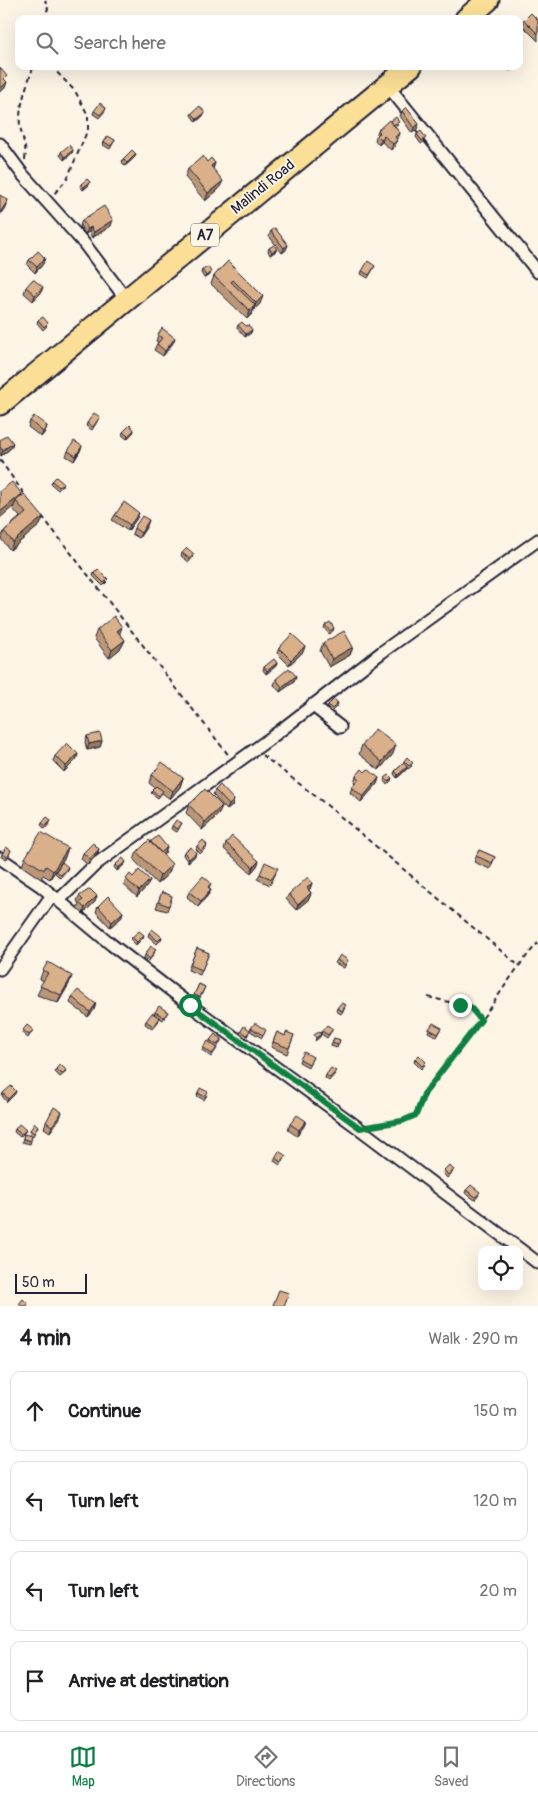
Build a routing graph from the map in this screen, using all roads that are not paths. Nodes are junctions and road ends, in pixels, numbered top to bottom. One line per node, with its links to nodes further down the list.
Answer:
1 (488, 0): 2 (highway)
2 (471, 15)
3 (406, 70): 4 (highway, Malindi Road / A7)
4 (388, 86): 6 (street); 7 (highway, Malindi Road / A7)
5 (0, 144): 7 (street)
6 (538, 272)
7 (126, 299): 8 (highway, Malindi Road / A7)
8 (0, 404)
9 (538, 540): 10 (street)
10 (312, 705): 11 (street); 13 (street)
11 (340, 727)
12 (0, 858): 13 (street)
13 (56, 897): 14 (street); 15 (street)
14 (0, 969)
15 (538, 1263)

